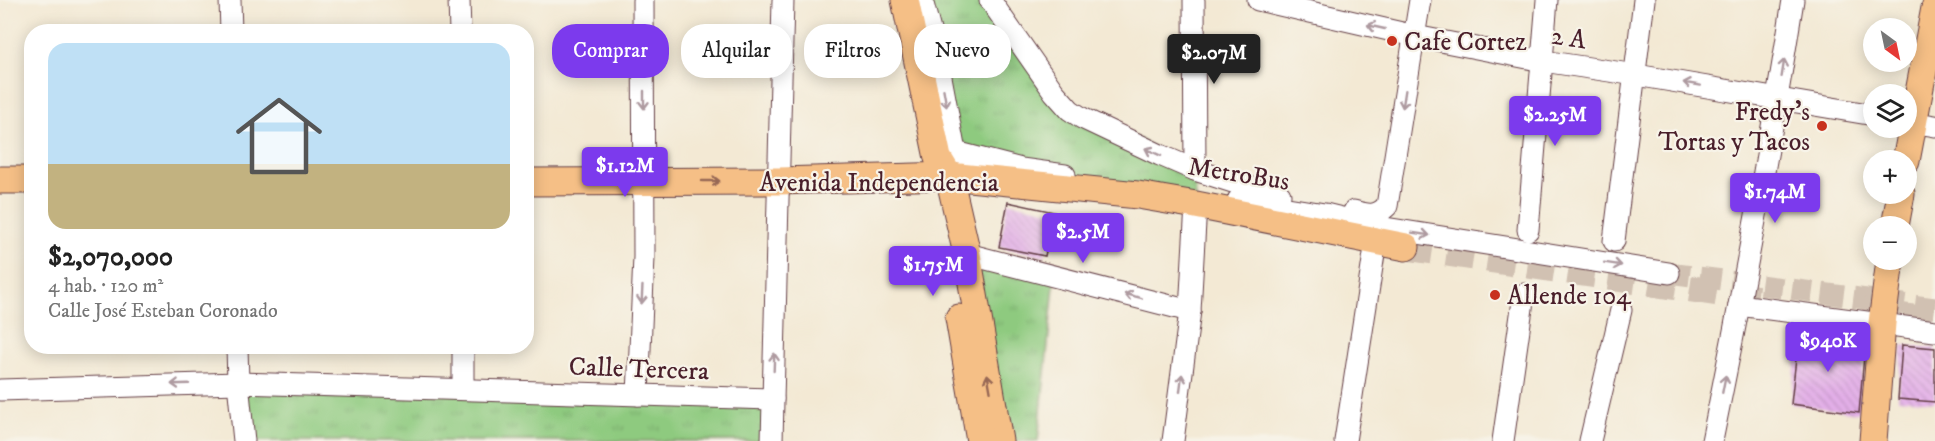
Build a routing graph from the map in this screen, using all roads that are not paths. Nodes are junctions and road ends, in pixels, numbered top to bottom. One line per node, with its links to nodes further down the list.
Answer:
1 (230, 0): 15 (street)
2 (459, 0): 16 (street)
3 (643, 0): 28 (street, one-way to 28)
4 (783, 0): 29 (street)
5 (905, 0): 25 (main road)
6 (922, 0): 38 (street, MetroBus, one-way to 38)
7 (990, 0): 24 (street, one-way to 7)
8 (1194, 0): 24 (street)
9 (1258, 0): 17 (street, 2 A, one-way to 9)
10 (1420, 0): 17 (street)
11 (1547, 0): 18 (street)
12 (1644, 0): 19 (street)
13 (1793, 0): 20 (street, one-way to 13)
14 (1935, 8): 22 (main road)
15 (231, 24)
16 (460, 24)
17 (1414, 36): 18 (street, 2 A); 24 (street, one-way to 24)
18 (1543, 61): 19 (street, 2 A); 32 (street)
19 (1636, 75): 20 (street, 2 A, one-way to 19); 34 (street)
20 (1778, 99): 21 (street, 2 A); 40 (street)
21 (1863, 113)
22 (1920, 115): 23 (main road)
23 (1909, 150)
24 (1195, 170)
25 (940, 171): 29 (main road, Avenida Independencia); 31 (main road, Avenida Independencia); 36 (main road); 54 (main road)
26 (0, 180): 27 (main road)
27 (24, 180)
28 (644, 181): 29 (main road, Avenida Independencia, one-way to 29); 30 (main road, Avenida Independencia); 50 (street, one-way to 50)
29 (779, 181): 51 (street, one-way to 29)
30 (534, 182)
31 (1196, 205): 33 (main road, Avenida Independencia); 42 (street)
32 (1528, 230)
33 (1376, 241): 35 (main road, Avenida Independencia); 57 (street)
34 (1614, 241)
35 (1406, 247)
36 (967, 254): 42 (street, one-way to 36); 55 (main road, one-way to 36)
37 (1889, 270): 43 (main road)
38 (1669, 273)
39 (1524, 294): 58 (street)
40 (1739, 305): 43 (street); 60 (street, one-way to 40)
41 (1621, 310): 59 (street)
42 (1190, 311): 56 (street, one-way to 42)
43 (1882, 323): 44 (street); 61 (main road)
44 (1935, 331)
45 (237, 354): 47 (street)
46 (463, 354): 48 (street)
47 (238, 383): 48 (street, Calle Tercera); 49 (street, Calle Tercera, one-way to 49); 52 (street)
48 (463, 388): 50 (street, Calle Tercera)
49 (0, 390)
50 (638, 395): 51 (street, Calle Tercera)
51 (773, 399): 53 (street)
52 (244, 441)
53 (772, 441)
54 (980, 441)
55 (999, 441)
56 (1173, 441)
57 (1345, 441)
58 (1503, 441)
59 (1590, 441)
60 (1712, 441)
61 (1873, 441)

